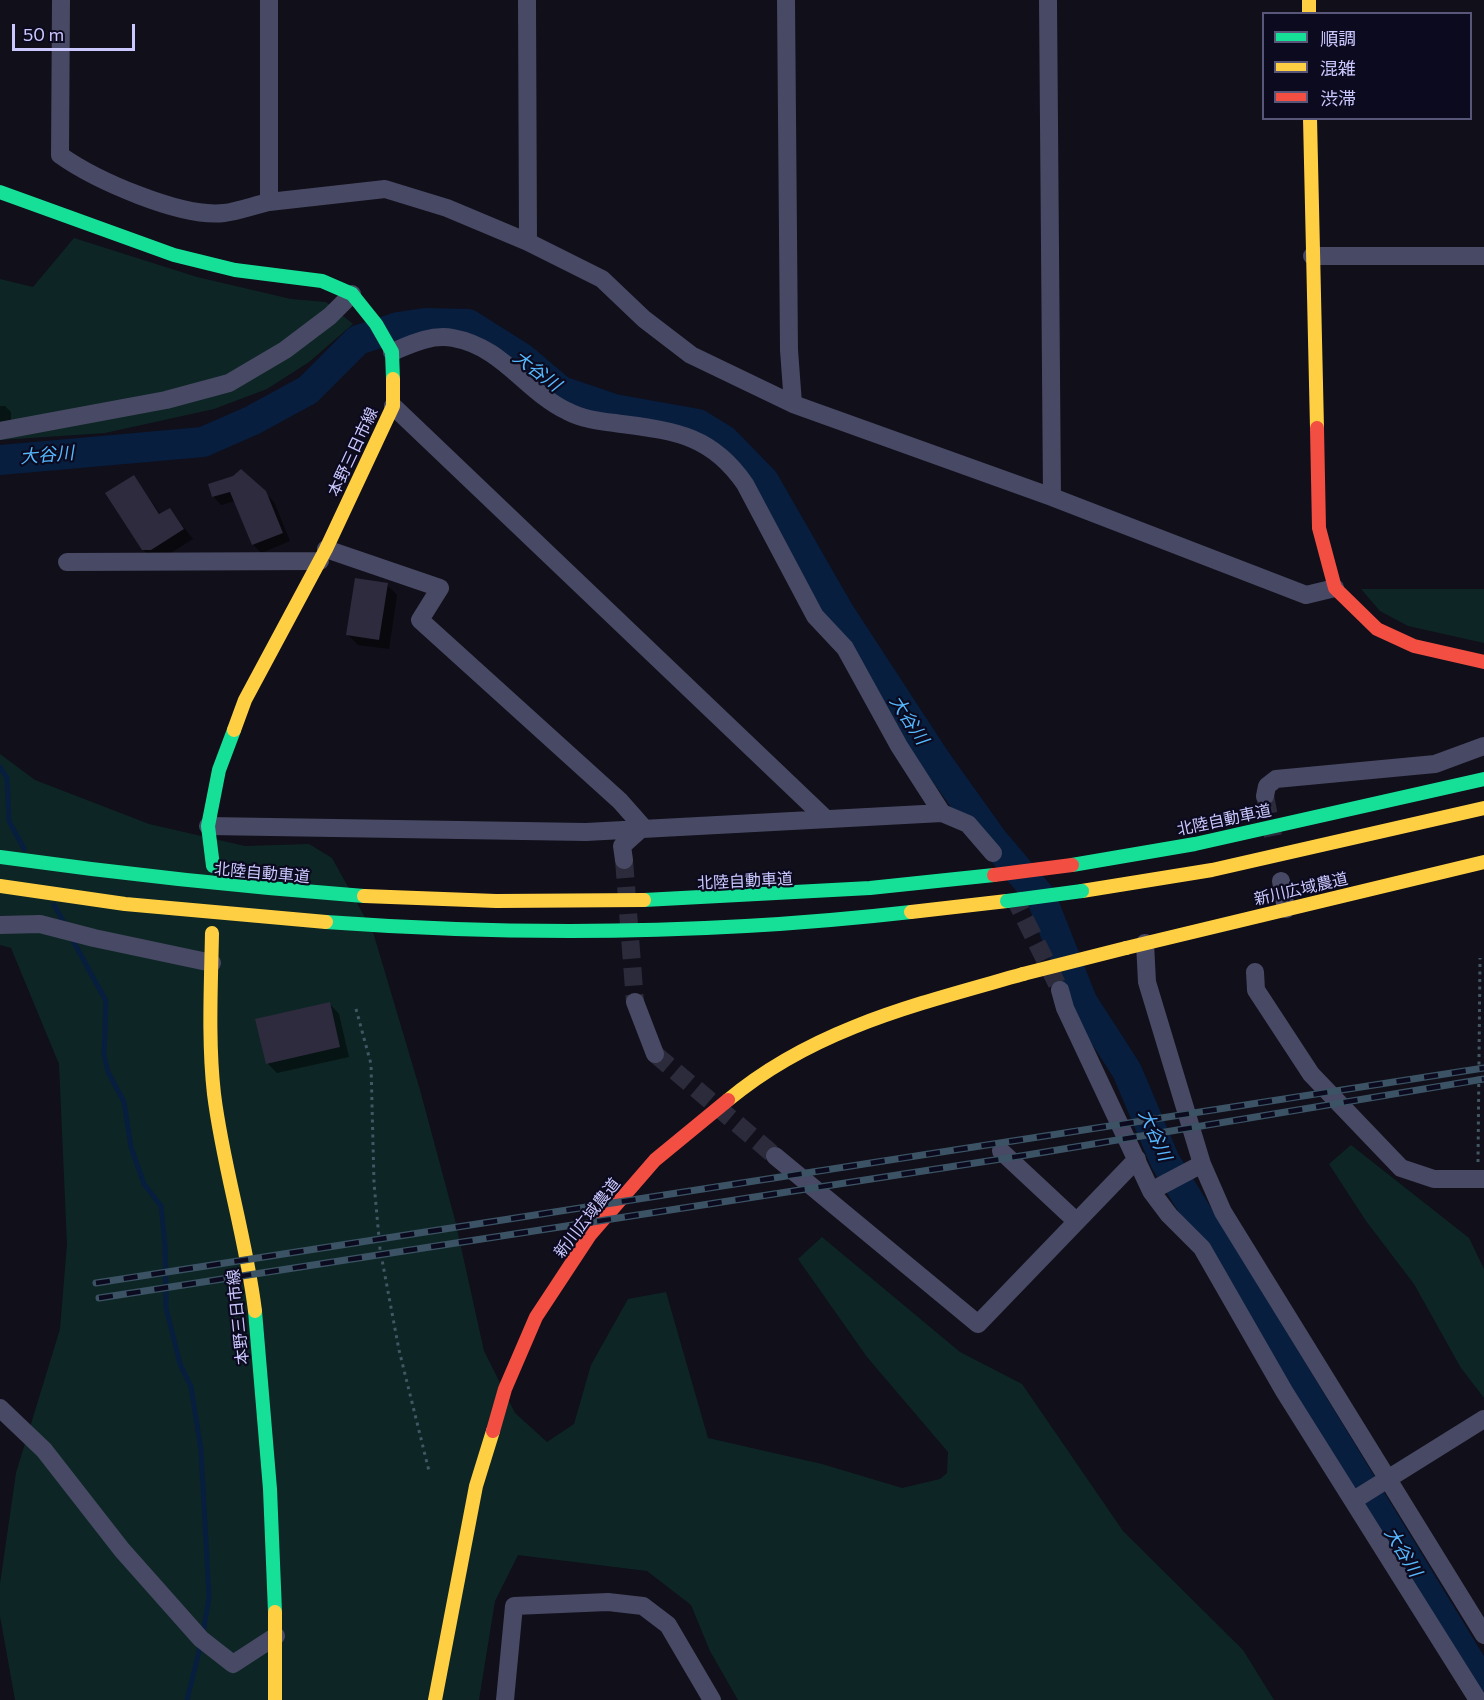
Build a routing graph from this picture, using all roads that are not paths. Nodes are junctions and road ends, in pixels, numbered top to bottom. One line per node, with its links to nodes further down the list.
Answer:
1 (61, 0): 8 (street)
2 (269, 0): 8 (street)
3 (527, 0): 9 (street)
4 (786, 0): 14 (street)
5 (1048, 0): 17 (street)
6 (1310, 120): 10 (main road)
7 (0, 192): 12 (main road, 本野三日市線)
8 (269, 202): 9 (street)
9 (528, 242): 14 (street)
10 (1312, 256): 11 (street); 20 (main road)
11 (1484, 256)
12 (352, 294): 13 (main road, 本野三日市線); 16 (street)
13 (392, 352): 15 (main road, 本野三日市線); 26 (street)
14 (793, 404): 17 (street)
15 (393, 406): 18 (main road, 本野三日市線); 27 (street)
16 (0, 431)
17 (1052, 497): 20 (street)
18 (323, 555): 19 (street); 28 (main road, 本野三日市線); 29 (street)
19 (67, 562)
20 (1335, 588): 21 (main road)
21 (1484, 662)
22 (1484, 746): 24 (street)
23 (1484, 779): 31 (main road, 北陸自動車道, bridge)
24 (1265, 796)
25 (1484, 808): 36 (main road, bridge)
26 (942, 813): 27 (street); 30 (street)
27 (826, 819): 29 (street)
28 (208, 826): 29 (street); 34 (main road, 本野三日市線)
29 (643, 827): 32 (street)
30 (993, 853)
31 (0, 857)
32 (624, 860)
33 (1484, 862): 37 (main road, 新川広域農道)
34 (213, 866)
35 (1281, 881): 37 (street)
36 (0, 886)
37 (1286, 909): 40 (main road, 新川広域農道)
38 (0, 925): 41 (street)
39 (212, 933): 41 (main road, 本野三日市線)
40 (1145, 943): 49 (street); 60 (main road, 新川広域農道, bridge)
41 (212, 963): 58 (main road, 本野三日市線)
42 (1255, 972): 50 (street)
43 (1060, 990): 48 (street)
44 (635, 1002): 45 (street)
45 (655, 1054)
46 (1001, 1150): 52 (street)
47 (775, 1156): 52 (street)
48 (1137, 1160): 51 (street); 52 (street)
49 (1202, 1164): 51 (street); 55 (street)
50 (1481, 1179)
51 (1151, 1191): 56 (street)
52 (1076, 1221)
53 (0, 1408): 58 (street)
54 (1484, 1419): 55 (street)
55 (1387, 1479): 56 (street); 57 (street)
56 (1354, 1500): 63 (street)
57 (1484, 1635)
58 (276, 1636): 59 (main road, 本野三日市線)
59 (275, 1700)
60 (435, 1700)
61 (505, 1700): 62 (street)
62 (711, 1700)
63 (1478, 1700)

